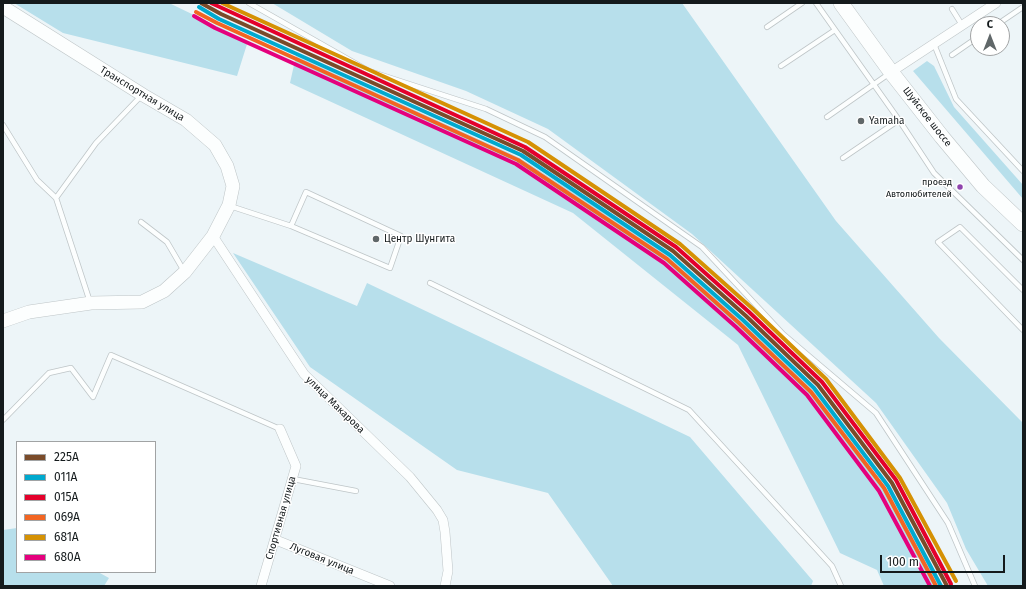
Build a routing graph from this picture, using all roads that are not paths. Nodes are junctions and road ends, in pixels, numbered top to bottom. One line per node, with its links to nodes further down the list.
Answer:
1 (249, 3): 47 (lane)
2 (802, 3): 11 (lane)
3 (816, 3): 12 (lane)
4 (841, 3): 17 (main road, Шуйское шоссе)
5 (996, 3): 10 (street)
6 (3, 7): 19 (main road, Транспортная улица)
7 (1023, 8): 9 (lane)
8 (952, 9): 10 (lane)
9 (1010, 16)
10 (962, 26): 14 (street)
11 (767, 27)
12 (835, 30): 16 (lane); 18 (lane)
13 (970, 43): 15 (lane)
14 (934, 44): 17 (street); 24 (lane)
15 (952, 55)
16 (781, 66)
17 (891, 72): 18 (lane); 28 (main road, Шуйское шоссе)
18 (874, 84): 20 (lane); 21 (lane)
19 (143, 95): 25 (lane); 26 (main road, Транспортная улица)
20 (827, 117)
21 (899, 120): 23 (lane); 31 (lane)
22 (3, 125): 25 (lane)
23 (843, 158)
24 (1023, 171)
25 (56, 198): 35 (lane)
26 (229, 205): 29 (lane); 30 (main road, Транспортная улица)
27 (141, 222): 32 (lane)
28 (1023, 224)
29 (291, 226): 29 (lane)
30 (213, 236): 32 (main road, Транспортная улица); 45 (street, улица Макарова)
31 (1023, 260)
32 (185, 272): 35 (main road, Транспортная улица)
33 (430, 283): 46 (lane)
34 (1023, 290): 37 (lane)
35 (91, 303): 36 (main road, Транспортная улица)
36 (3, 321)
37 (1023, 330)
38 (3, 420): 39 (lane)
39 (280, 429): 40 (street, Спортивная улица)
40 (293, 479): 41 (lane); 42 (street, Спортивная улица)
41 (356, 491)
42 (276, 540): 43 (street, Спортивная улица); 44 (street, Луговая улица)
43 (261, 586)
44 (390, 586)
45 (445, 586)
46 (841, 586)
47 (976, 586)

